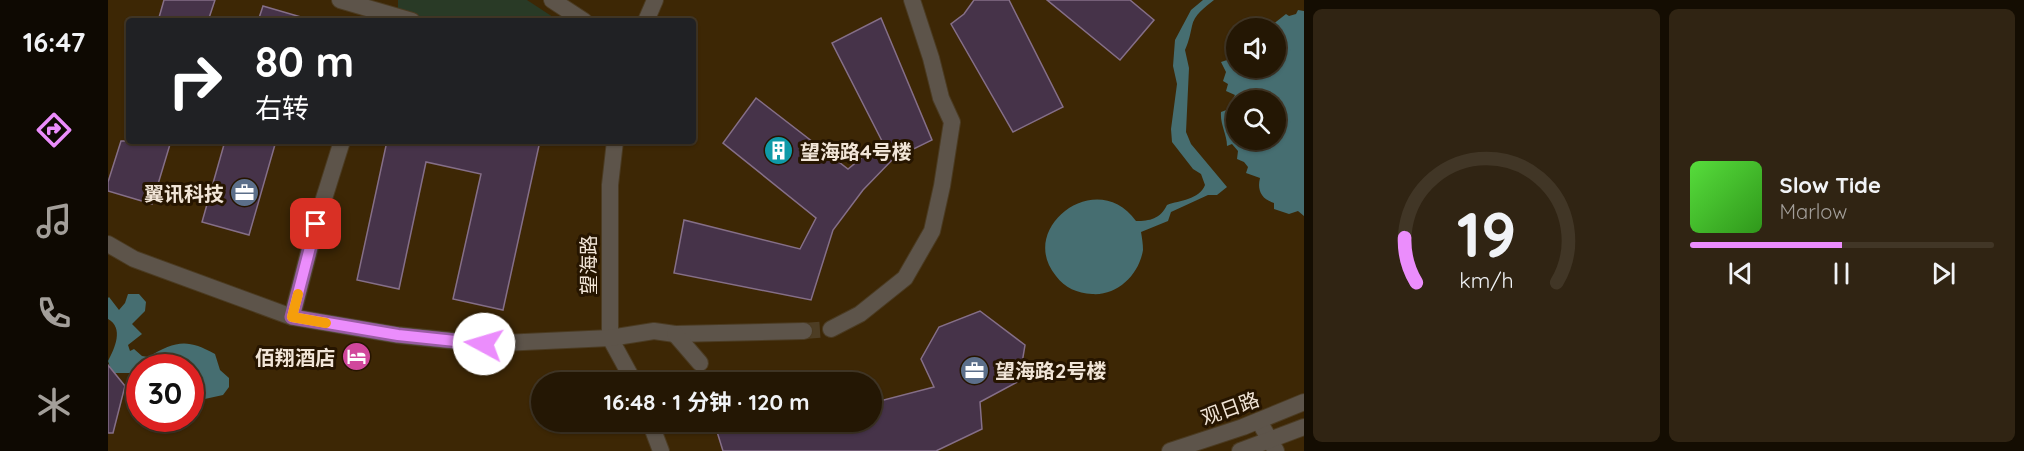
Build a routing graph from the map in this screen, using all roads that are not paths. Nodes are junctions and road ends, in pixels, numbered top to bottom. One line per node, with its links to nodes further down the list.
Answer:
1 (340, 0): 5 (street)
2 (552, 0): 7 (street)
3 (655, 0): 8 (street)
4 (912, 0): 13 (street)
5 (386, 12): 6 (street)
6 (403, 18)
7 (579, 18)
8 (647, 18)
9 (341, 144): 12 (street)
10 (615, 144): 16 (street, 望海路)
11 (108, 244): 12 (street)
12 (292, 317): 16 (street)
13 (831, 329)
14 (804, 331): 15 (street)
15 (675, 334): 16 (street); 17 (street)
16 (610, 338): 18 (street, 望海路)
17 (700, 363)
18 (629, 372)
19 (1304, 402): 20 (street, 观日路)
20 (1259, 420): 23 (street); 25 (street, 观日路)
21 (1304, 427): 23 (street)
22 (654, 432): 24 (street)
23 (1273, 446): 26 (street)
24 (662, 451)
25 (1170, 451)
26 (1240, 451)

